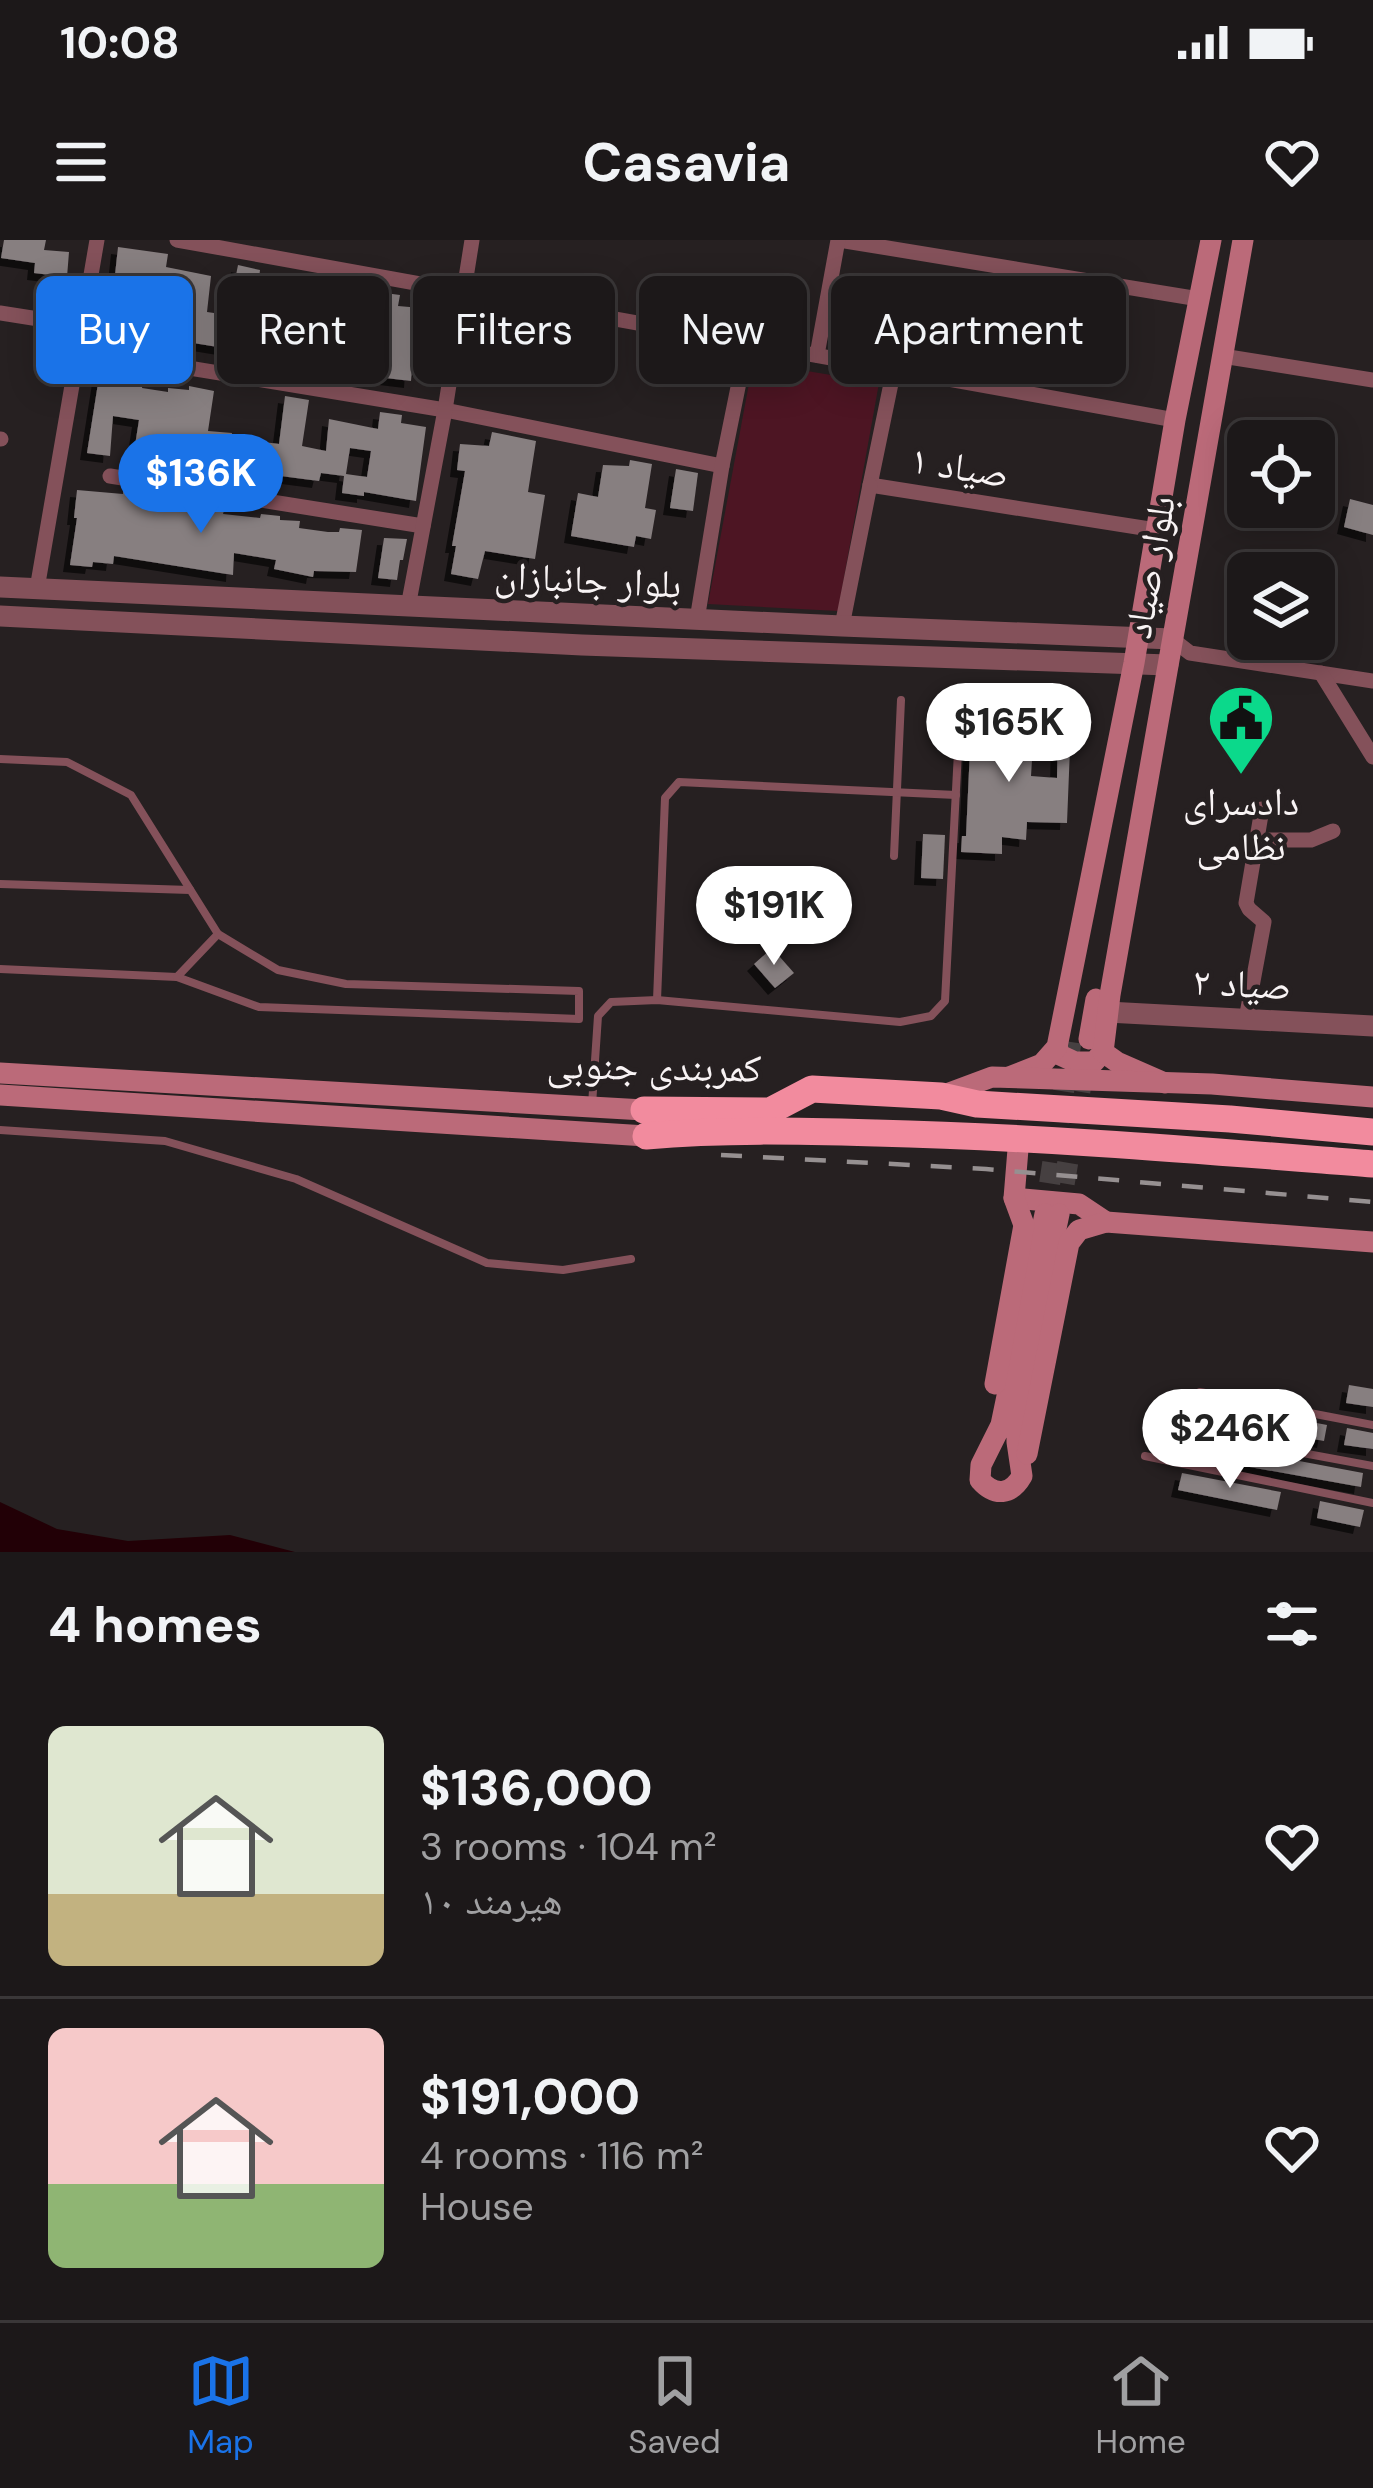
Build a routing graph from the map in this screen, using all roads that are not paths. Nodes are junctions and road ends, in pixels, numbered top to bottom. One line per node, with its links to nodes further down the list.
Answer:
1 (98, 240): 7 (street)
2 (177, 240): 9 (street)
3 (472, 240): 8 (street)
4 (838, 240): 10 (street); 14 (street)
5 (1210, 240): 10 (main road, بلوار صیاد)
6 (1243, 240): 15 (main road, بلوار صیاد)
7 (92, 276)
8 (466, 276)
9 (413, 283)
10 (1199, 299): 25 (main road, بلوار صیاد)
11 (0, 313): 12 (street)
12 (36, 319)
13 (807, 353): 14 (street)
14 (817, 355): 16 (street)
15 (1222, 356): 18 (street); 40 (main road, بلوار صیاد)
16 (831, 358)
17 (193, 369): 24 (street)
18 (1373, 380)
19 (73, 384): 32 (street)
20 (449, 384): 24 (street)
21 (739, 384): 26 (street)
22 (891, 384): 28 (street, صیاد ۱)
23 (976, 384): 25 (street)
24 (445, 410): 26 (street); 29 (street)
25 (1174, 420): 30 (main road, بلوار صیاد)
26 (722, 466): 36 (street)
27 (110, 476): 29 (street)
28 (870, 485): 30 (street, صیاد ۱); 37 (street)
29 (423, 526): 33 (street)
30 (1156, 530): 39 (main road, بلوار صیاد)
31 (0, 587): 32 (street, بلوار جانبازان)
32 (37, 589): 33 (street, بلوار جانبازان)
33 (408, 607): 34 (street, بلوار جانبازان)
34 (583, 615): 36 (street, بلوار جانبازان); 41 (street)
35 (0, 616): 41 (street, بلوار جانبازان)
36 (698, 620): 37 (street, بلوار جانبازان)
37 (842, 626): 38 (street, بلوار جانبازان)
38 (960, 630): 39 (street, بلوار جانبازان); 43 (street)
39 (1138, 636): 40 (street, بلوار جانبازان); 44 (main road, بلوار صیاد)
40 (1172, 638): 42 (street); 45 (main road, بلوار صیاد)
41 (582, 645): 43 (street, بلوار جانبازان)
42 (1190, 653): 45 (street); 46 (street)
43 (958, 658): 44 (street, بلوار جانبازان)
44 (1134, 663): 45 (street, بلوار جانبازان); 70 (main road, بلوار صیاد)
45 (1168, 664): 50 (main road, بلوار صیاد)
46 (1321, 673): 47 (street); 51 (street)
47 (1373, 681)
48 (961, 694): 54 (lane)
49 (901, 700): 53 (lane)
50 (1152, 755): 65 (main road, بلوار صیاد); 70 (main road)
51 (1373, 757)
52 (0, 759): 60 (lane)
53 (897, 793): 54 (lane); 58 (lane); 64 (lane)
54 (956, 796): 64 (lane)
55 (1262, 809): 57 (street)
56 (1334, 831): 57 (street)
57 (1257, 840): 68 (street)
58 (894, 856)
59 (0, 884): 60 (lane)
60 (190, 890): 61 (lane)
61 (218, 934): 63 (lane); 66 (lane)
62 (0, 969): 63 (lane)
63 (177, 977): 66 (lane)
64 (657, 1000): 67 (lane)
65 (1107, 1012): 68 (street, صیاد ۲); 70 (main road, بلوار صیاد)
66 (579, 1019): 67 (lane)
67 (598, 1019): 77 (lane)
68 (1246, 1019): 69 (street, صیاد ۲)
69 (1373, 1026)
70 (1080, 1045): 72 (main road); 73 (main road)
71 (0, 1073): 78 (main road, کمربندی جنوبی)
72 (1009, 1077): 73 (main road); 75 (main road)
73 (1165, 1083): 76 (main road)
74 (0, 1096): 78 (main road, کمربندی جنوبی)
75 (940, 1096): 79 (highway, کمربندی جنوبی); 83 (highway, کمربندی جنوبی)
76 (1373, 1097)
77 (592, 1107): 78 (main road, کمربندی جنوبی); 80 (main road, کمربندی جنوبی); 82 (main road)
78 (468, 1111): 82 (main road, کمربندی جنوبی)
79 (706, 1120): 80 (highway, کمربندی جنوبی); 84 (highway, کمربندی جنوبی)
80 (645, 1123): 82 (main road, کمربندی جنوبی)
81 (0, 1130): 89 (lane)
82 (591, 1132)
83 (1373, 1132)
84 (1019, 1137): 85 (highway, کمربندی جنوبی); 86 (main road)
85 (1373, 1164)
86 (1014, 1198): 87 (main road); 94 (main road)
87 (1106, 1222): 88 (main road); 96 (main road)
88 (1373, 1242)
89 (631, 1259)
90 (1199, 1393): 91 (lane)
91 (1373, 1425)
92 (1172, 1429): 95 (lane)
93 (1144, 1456): 97 (lane)
94 (981, 1466): 96 (main road); 96 (main road)
95 (1373, 1466)
96 (1022, 1476)
97 (1373, 1503)

